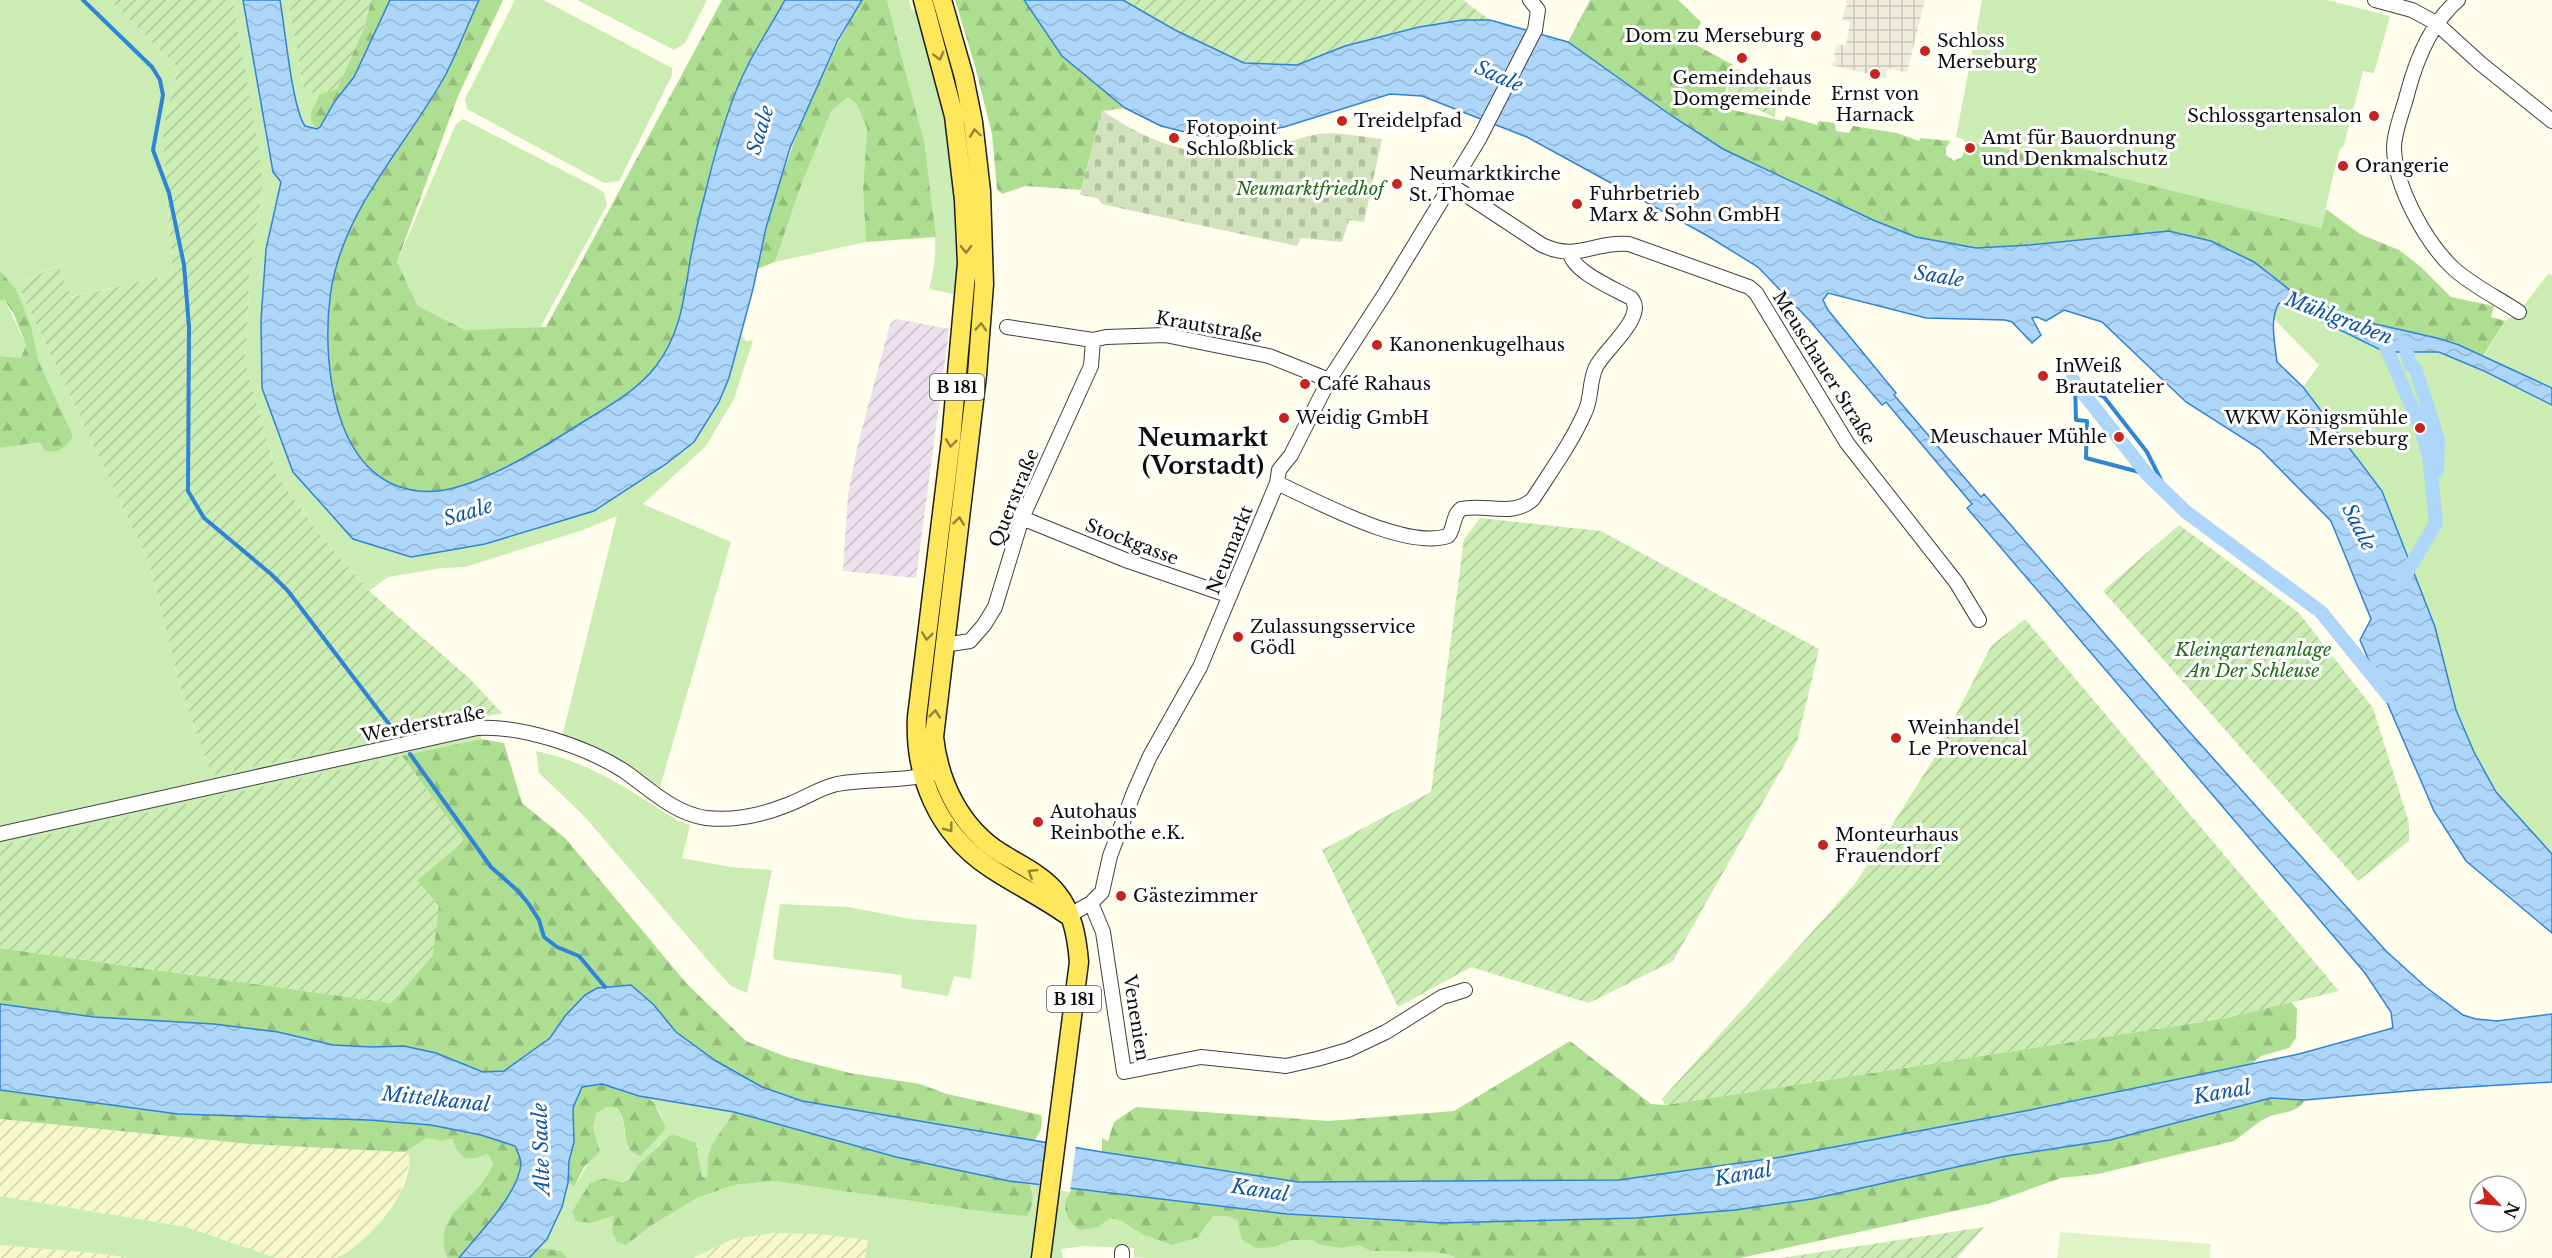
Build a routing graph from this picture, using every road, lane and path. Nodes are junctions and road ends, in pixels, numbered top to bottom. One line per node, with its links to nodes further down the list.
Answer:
1 (923, 0): 20 (main road, B 181, one-way to 20)
2 (942, 0): 18 (main road, B 181, one-way to 2)
3 (1530, 0): 8 (street, Neumarkt)
4 (2375, 0): 6 (street)
5 (2455, 1): 6 (street)
6 (2436, 23): 7 (street); 10 (street)
7 (2552, 122)
8 (1451, 185): 9 (street, Meuschauer Straße); 13 (street, Neumarkt)
9 (1570, 253): 14 (street); 17 (street, Meuschauer Straße)
10 (2519, 312)
11 (1007, 327): 12 (street, Krautstraße)
12 (1093, 340): 13 (street, Krautstraße); 15 (street, Querstraße)
13 (1329, 380): 14 (street, Neumarkt)
14 (1277, 483): 16 (street, Neumarkt)
15 (1022, 518): 16 (street, Stockgasse); 18 (street, Querstraße)
16 (1230, 596): 22 (street, Neumarkt)
17 (1979, 620)
18 (944, 645): 19 (main road, B 181, one-way to 18)
19 (941, 772): 20 (street, Werderstraße); 23 (main road, B 181, one-way to 19)
20 (922, 777): 21 (street, Werderstraße); 23 (main road, B 181, one-way to 23)
21 (0, 834)
22 (1091, 903): 23 (street); 24 (street, Venenien)
23 (1068, 916): 25 (main road, B 181)
24 (1465, 990)
25 (1041, 1258)

